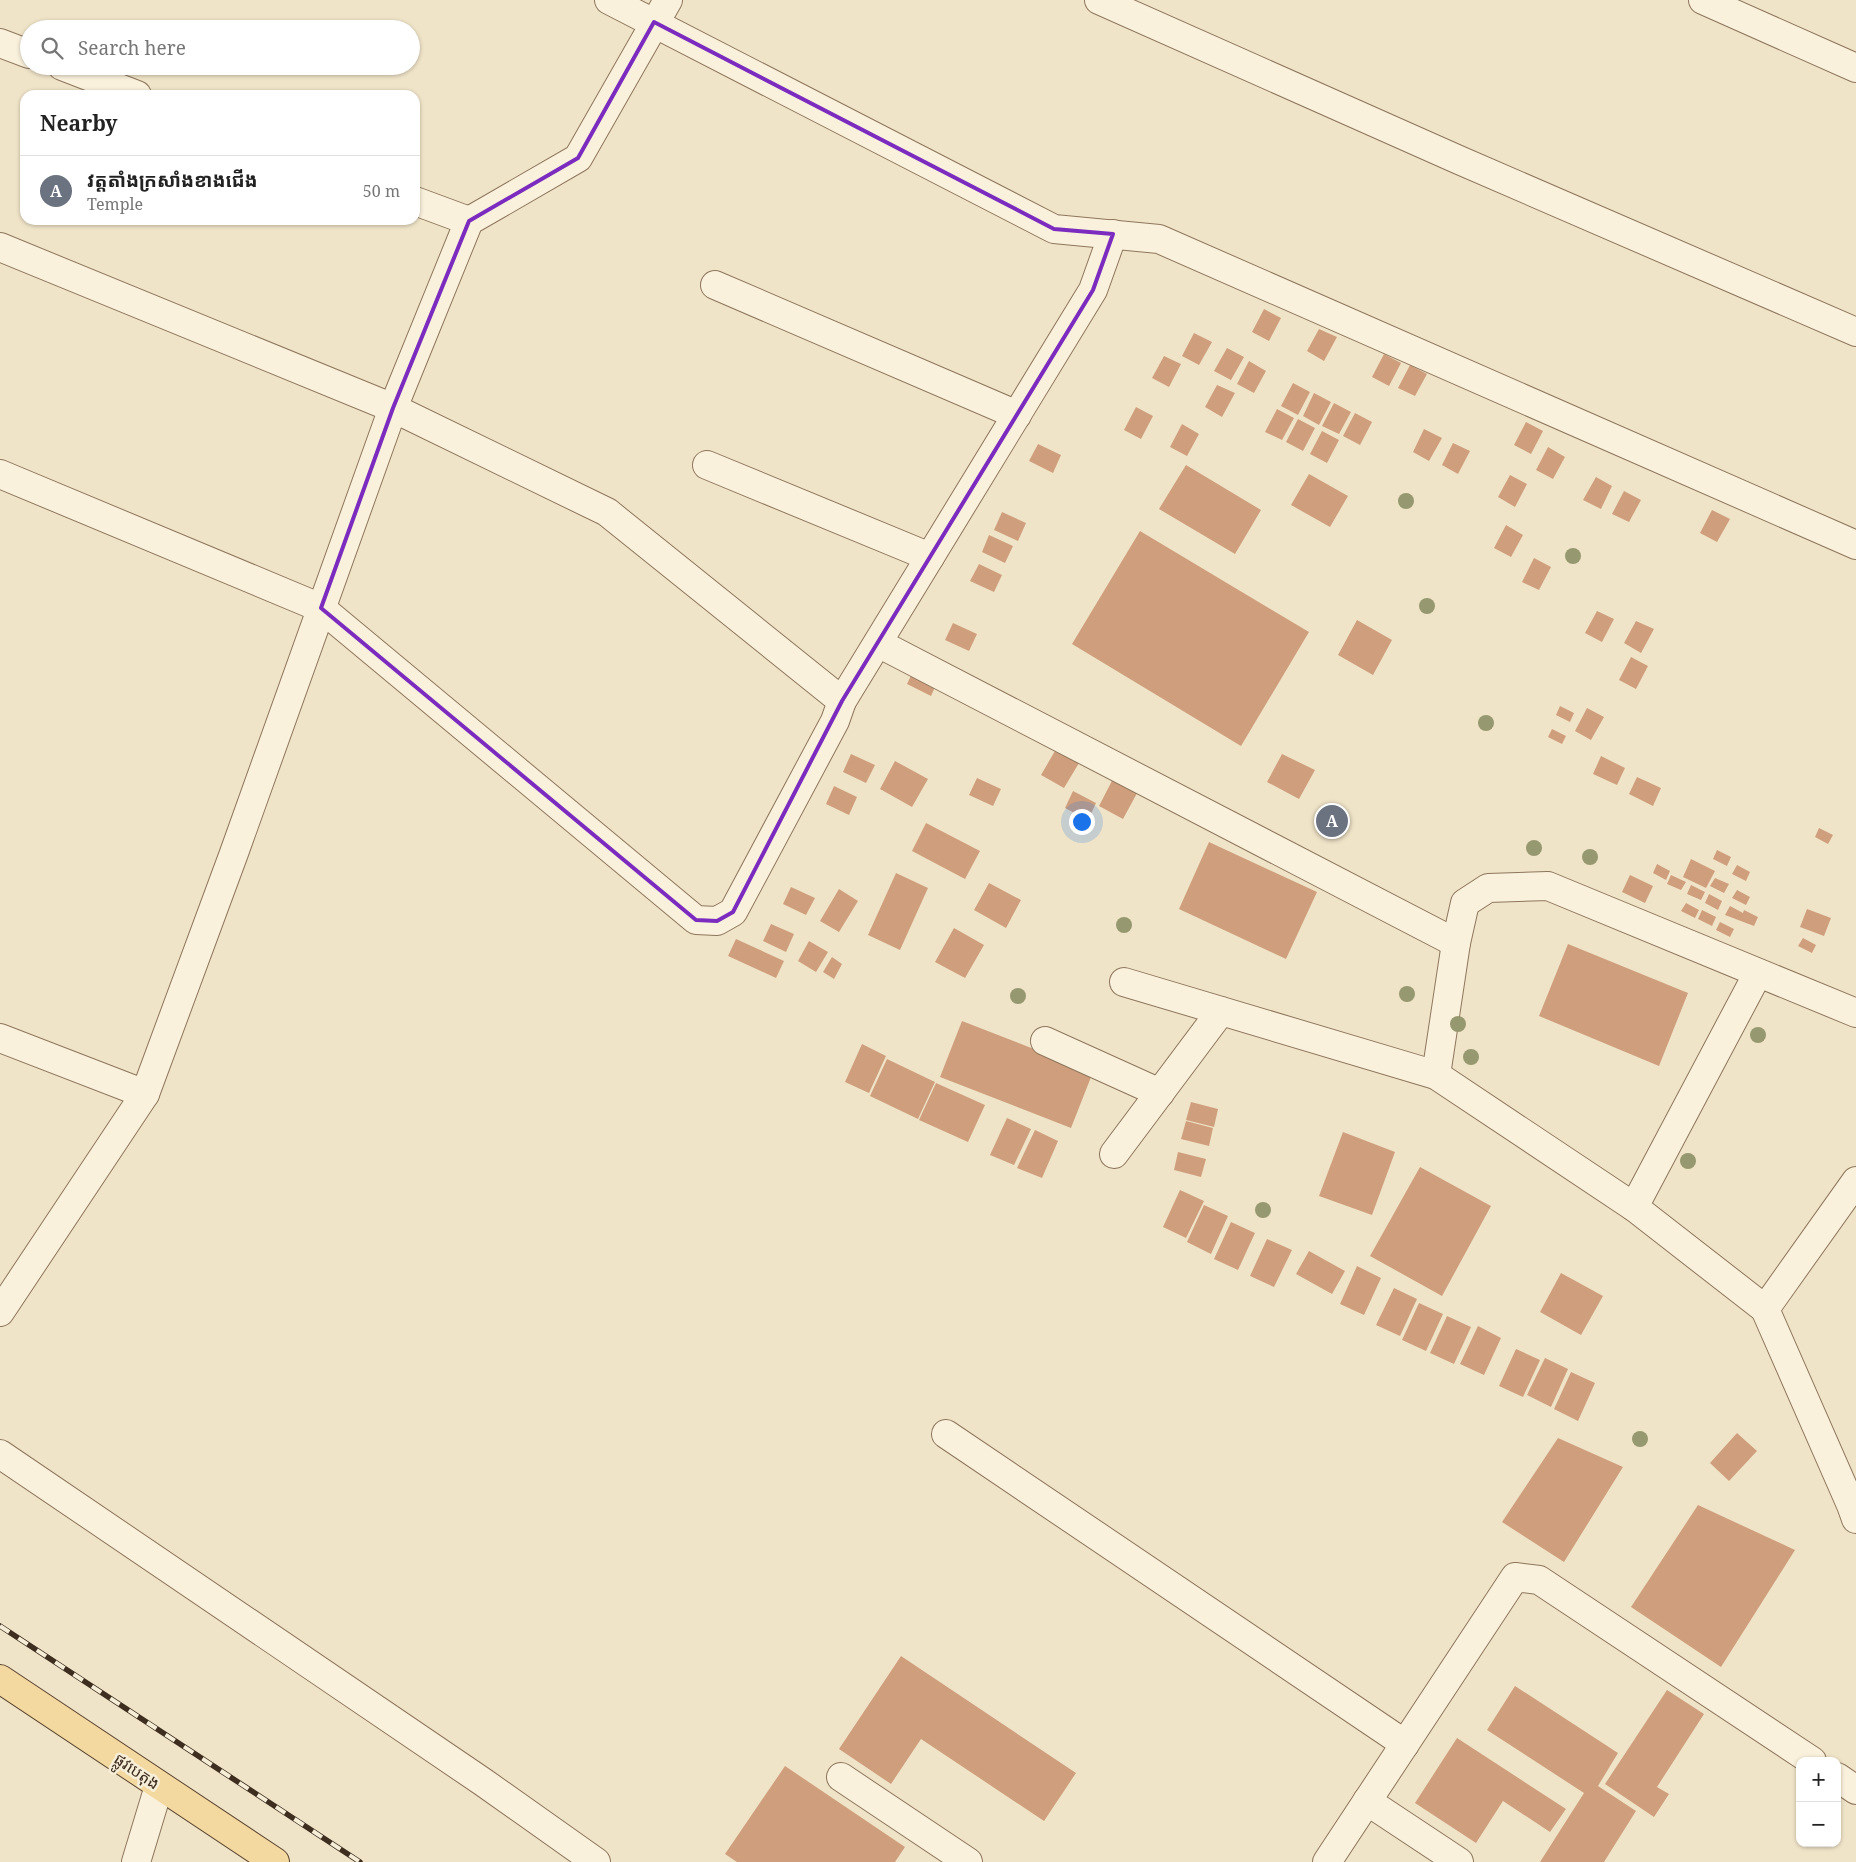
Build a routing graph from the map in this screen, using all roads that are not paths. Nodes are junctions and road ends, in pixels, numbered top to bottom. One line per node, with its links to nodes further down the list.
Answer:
1 (609, 0): 4 (street)
2 (1099, 0): 15 (street)
3 (1704, 0): 7 (street)
4 (661, 11): 11 (street); 12 (street)
5 (0, 43): 6 (street)
6 (20, 51)
7 (1856, 68)
8 (85, 75): 9 (street)
9 (124, 90)
10 (420, 203): 11 (street)
11 (469, 221): 16 (street)
12 (1113, 234): 17 (street); 20 (street)
13 (0, 247): 16 (street)
14 (716, 285): 17 (street)
15 (1856, 332)
16 (393, 408): 22 (street); 24 (street)
17 (1017, 415): 21 (street)
18 (707, 465): 21 (street)
19 (0, 474): 22 (street)
20 (1856, 545)
21 (930, 557): 23 (street)
22 (321, 608): 24 (street); 34 (street)
23 (878, 643): 24 (street); 25 (street)
24 (842, 701)
25 (1456, 943): 26 (street); 32 (street)
26 (1758, 972): 29 (street); 37 (street)
27 (1124, 982): 28 (street)
28 (1221, 1011): 32 (street); 33 (street)
29 (1856, 1013)
30 (0, 1038): 34 (street)
31 (1045, 1041): 33 (street)
32 (1436, 1075): 37 (street)
33 (1160, 1093): 35 (street)
34 (145, 1094): 39 (street)
35 (1114, 1154)
36 (1856, 1181): 38 (street)
37 (1634, 1207): 38 (street)
38 (1765, 1308): 42 (street)
39 (0, 1312)
40 (946, 1434): 44 (street)
41 (0, 1454): 53 (street)
42 (1855, 1509)
43 (0, 1679): 48 (main road, ផ្លូវបេតុង)
44 (1405, 1744): 45 (street); 50 (street)
45 (1806, 1757)
46 (841, 1777): 54 (street)
47 (1841, 1780): 49 (street)
48 (160, 1786): 51 (street); 52 (main road, ផ្លូវបេតុង)
49 (1856, 1790)
50 (1366, 1801): 55 (street); 56 (street)
51 (136, 1862)
52 (275, 1862)
53 (596, 1862)
54 (968, 1862)
55 (1327, 1862)
56 (1459, 1862)

